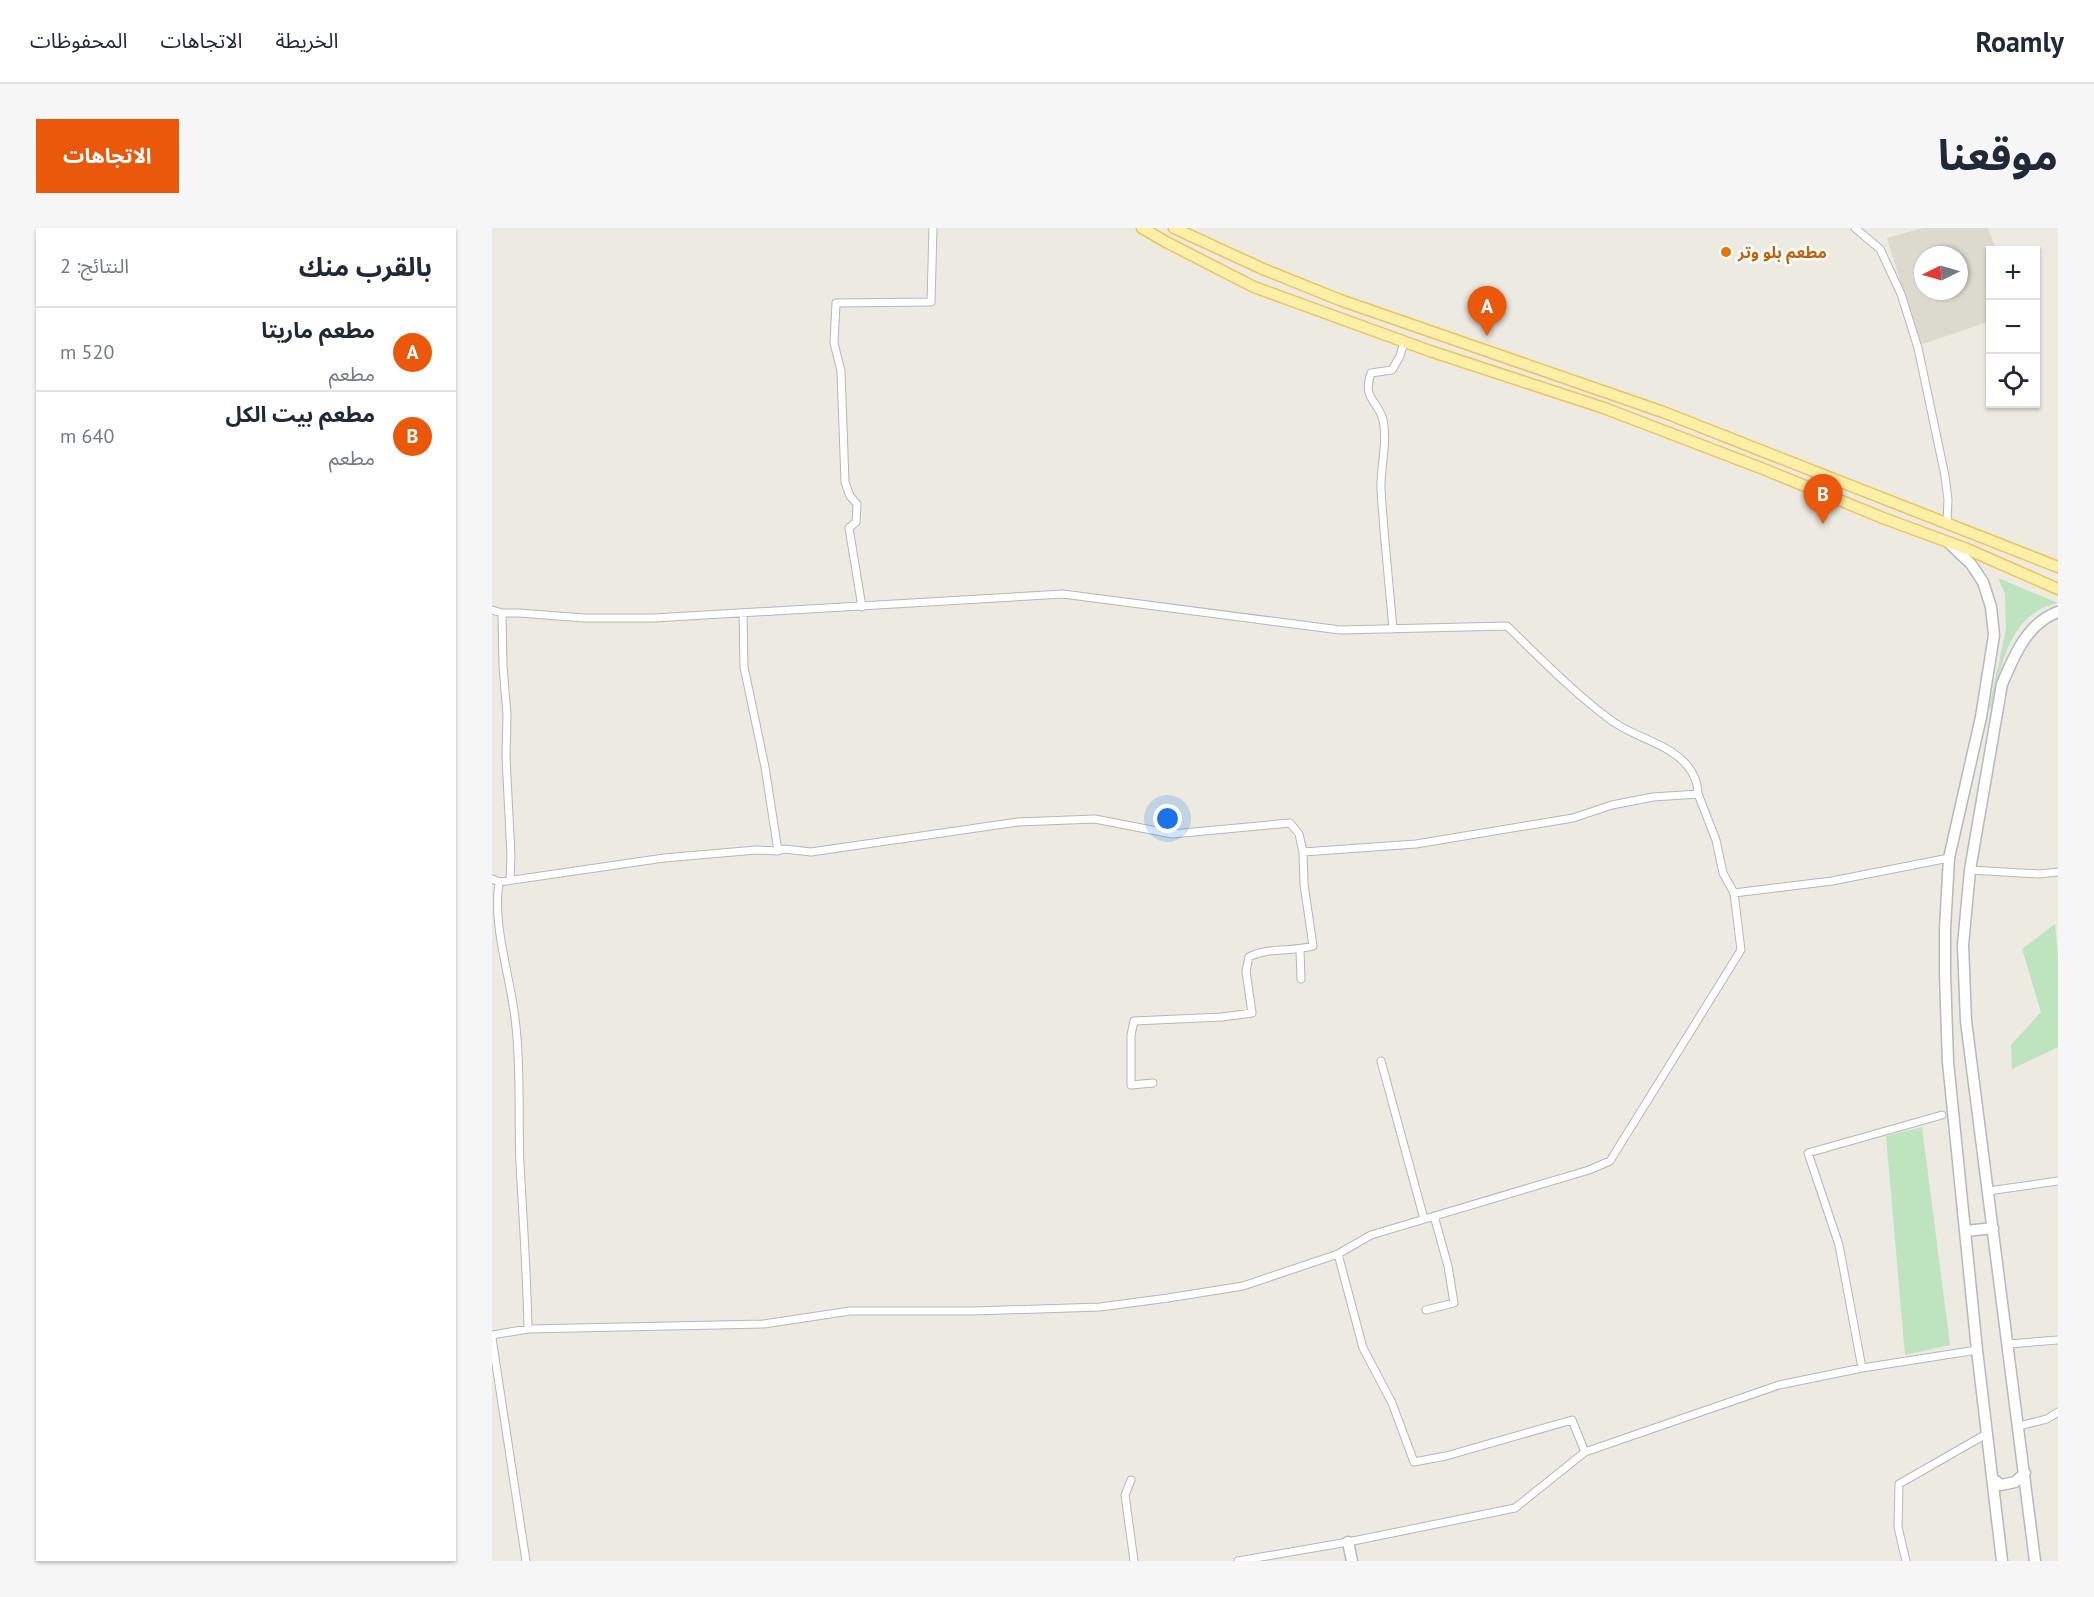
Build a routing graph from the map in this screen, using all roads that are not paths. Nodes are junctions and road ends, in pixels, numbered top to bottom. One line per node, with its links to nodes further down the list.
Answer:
1 (933, 228): 16 (street)
2 (1142, 228): 6 (main road)
3 (1174, 228): 5 (main road)
4 (1855, 228): 12 (street)
5 (1294, 280): 6 (main road); 7 (main road)
6 (1285, 298): 8 (main road)
7 (1437, 333): 9 (main road); 10 (main road)
8 (1404, 342): 9 (main road); 21 (street)
9 (1430, 351): 11 (main road)
10 (1774, 455): 11 (main road); 12 (main road)
11 (1766, 470): 13 (main road)
12 (1947, 522): 14 (main road)
13 (1949, 543): 15 (main road); 22 (main road)
14 (2058, 567)
15 (2058, 588)
16 (862, 607): 20 (street); 21 (street)
17 (492, 610): 19 (street)
18 (2058, 612): 23 (main road)
19 (502, 613): 20 (street); 30 (street)
20 (743, 614): 25 (street)
21 (1392, 629): 24 (street)
22 (1981, 717): 23 (main road); 27 (main road)
23 (1995, 718): 28 (main road)
24 (1698, 794): 26 (street); 32 (street)
25 (778, 851): 26 (street); 30 (street)
26 (1303, 852): 33 (street)
27 (1949, 858): 32 (street); 43 (main road)
28 (1970, 870): 29 (street); 39 (main road)
29 (2058, 872)
30 (510, 880): 31 (street)
31 (495, 881): 46 (street)
32 (1734, 893): 40 (street)
33 (1300, 950): 34 (street); 36 (street)
34 (1301, 978)
35 (1381, 1061): 41 (street)
36 (1153, 1083)
37 (1942, 1115): 51 (street)
38 (2058, 1181): 39 (street)
39 (1988, 1191): 42 (main road)
40 (1434, 1216): 41 (street); 45 (street)
41 (1424, 1219): 44 (street)
42 (1994, 1228): 43 (main road); 49 (main road)
43 (1965, 1231): 50 (main road)
44 (1338, 1254): 46 (street); 55 (street)
45 (1426, 1310)
46 (528, 1329): 47 (street)
47 (492, 1336): 60 (street)
48 (2058, 1340): 49 (street)
49 (2008, 1344): 53 (main road)
50 (1977, 1350): 51 (street); 54 (main road)
51 (1862, 1368): 55 (street)
52 (2058, 1412): 53 (street)
53 (2019, 1426): 56 (main road)
54 (1988, 1433): 57 (main road); 64 (street)
55 (1585, 1452): 59 (street)
56 (2025, 1473): 57 (main road); 66 (main road)
57 (1993, 1479): 65 (main road)
58 (1131, 1480): 61 (street)
59 (1348, 1542): 62 (street); 63 (main road)
60 (526, 1561)
61 (1134, 1561)
62 (1238, 1561)
63 (1352, 1561)
64 (1906, 1561)
65 (2002, 1561)
66 (2035, 1561)

